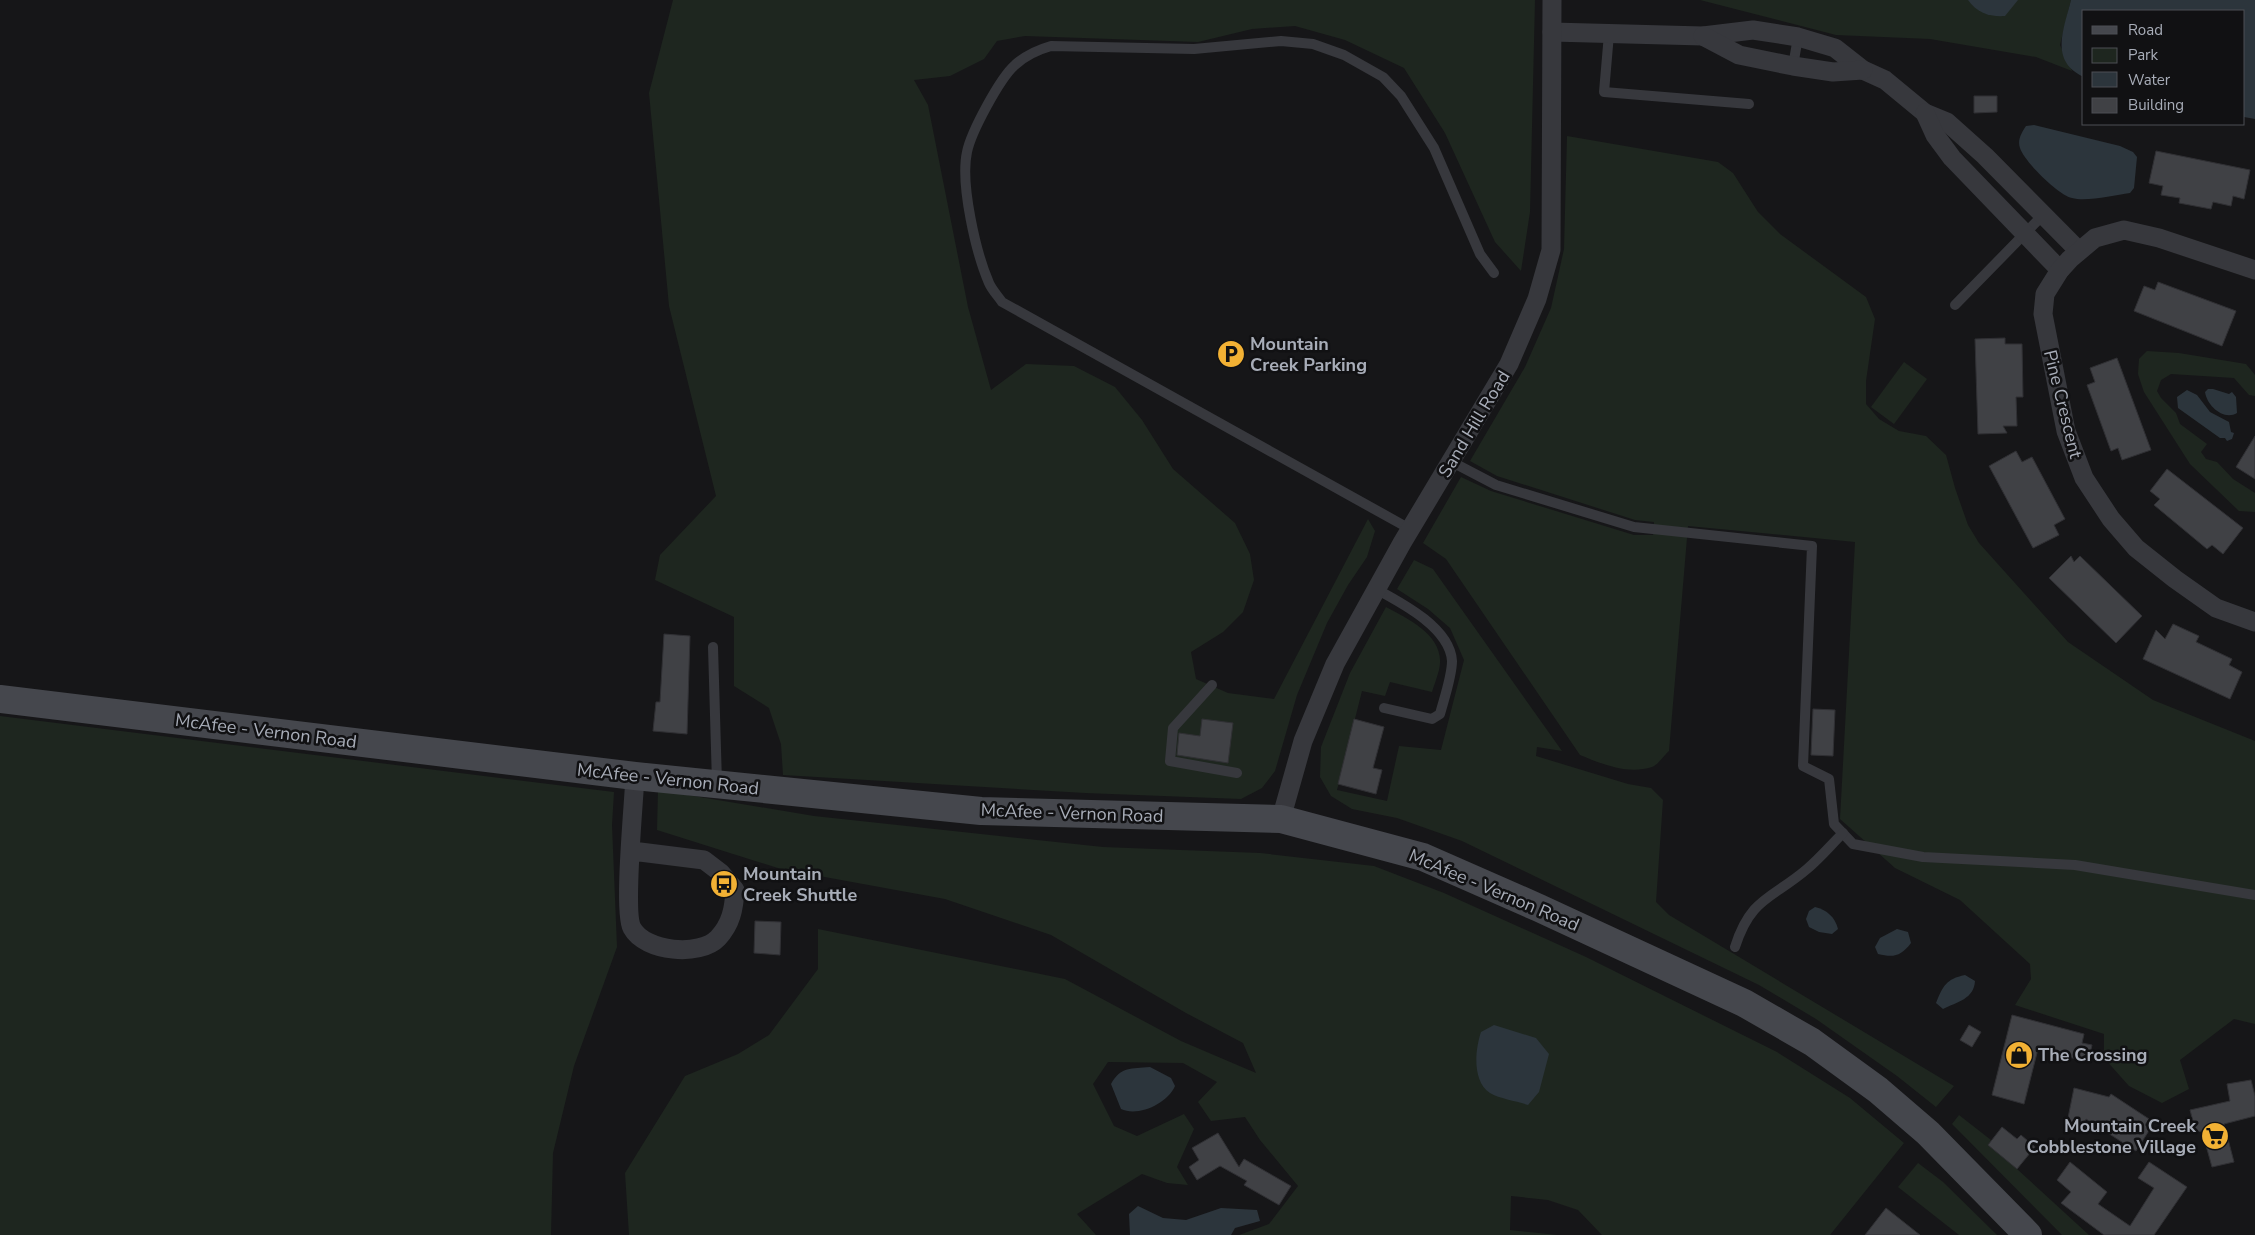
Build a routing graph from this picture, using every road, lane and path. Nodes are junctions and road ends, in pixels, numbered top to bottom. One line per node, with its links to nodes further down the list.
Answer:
1 (1552, 0): 2 (street, Sand Hill Road)
2 (1552, 32): 3 (street); 16 (street, Sand Hill Road)
3 (1609, 34): 4 (street); 8 (lane)
4 (1703, 36): 5 (street); 6 (street)
5 (1798, 37): 6 (lane); 7 (street)
6 (1793, 66): 7 (street)
7 (1863, 70): 9 (street)
8 (1748, 104)
9 (1924, 113): 10 (street); 11 (street)
10 (2043, 214): 11 (lane); 12 (street)
11 (2025, 233): 12 (street); 15 (lane)
12 (2070, 260): 13 (street); 19 (street, Pine Crescent)
13 (2255, 270)
14 (1494, 274): 17 (lane)
15 (1955, 305)
16 (1452, 462): 17 (street, Sand Hill Road); 28 (lane)
17 (1410, 530): 18 (street, Sand Hill Road)
18 (1376, 588): 23 (lane); 27 (street, Sand Hill Road)
19 (2255, 622)
20 (713, 647): 26 (lane)
21 (1212, 685): 24 (lane)
22 (0, 700): 25 (main road, McAfee - Vernon Road)
23 (1384, 708)
24 (1237, 773)
25 (635, 776): 26 (main road, McAfee - Vernon Road); 29 (street)
26 (717, 784): 27 (main road, McAfee - Vernon Road)
27 (1281, 819): 32 (main road, McAfee - Vernon Road)
28 (1843, 834): 30 (lane); 31 (lane)
29 (632, 851): 29 (street)
30 (2255, 895)
31 (1735, 947)
32 (2028, 1235)

